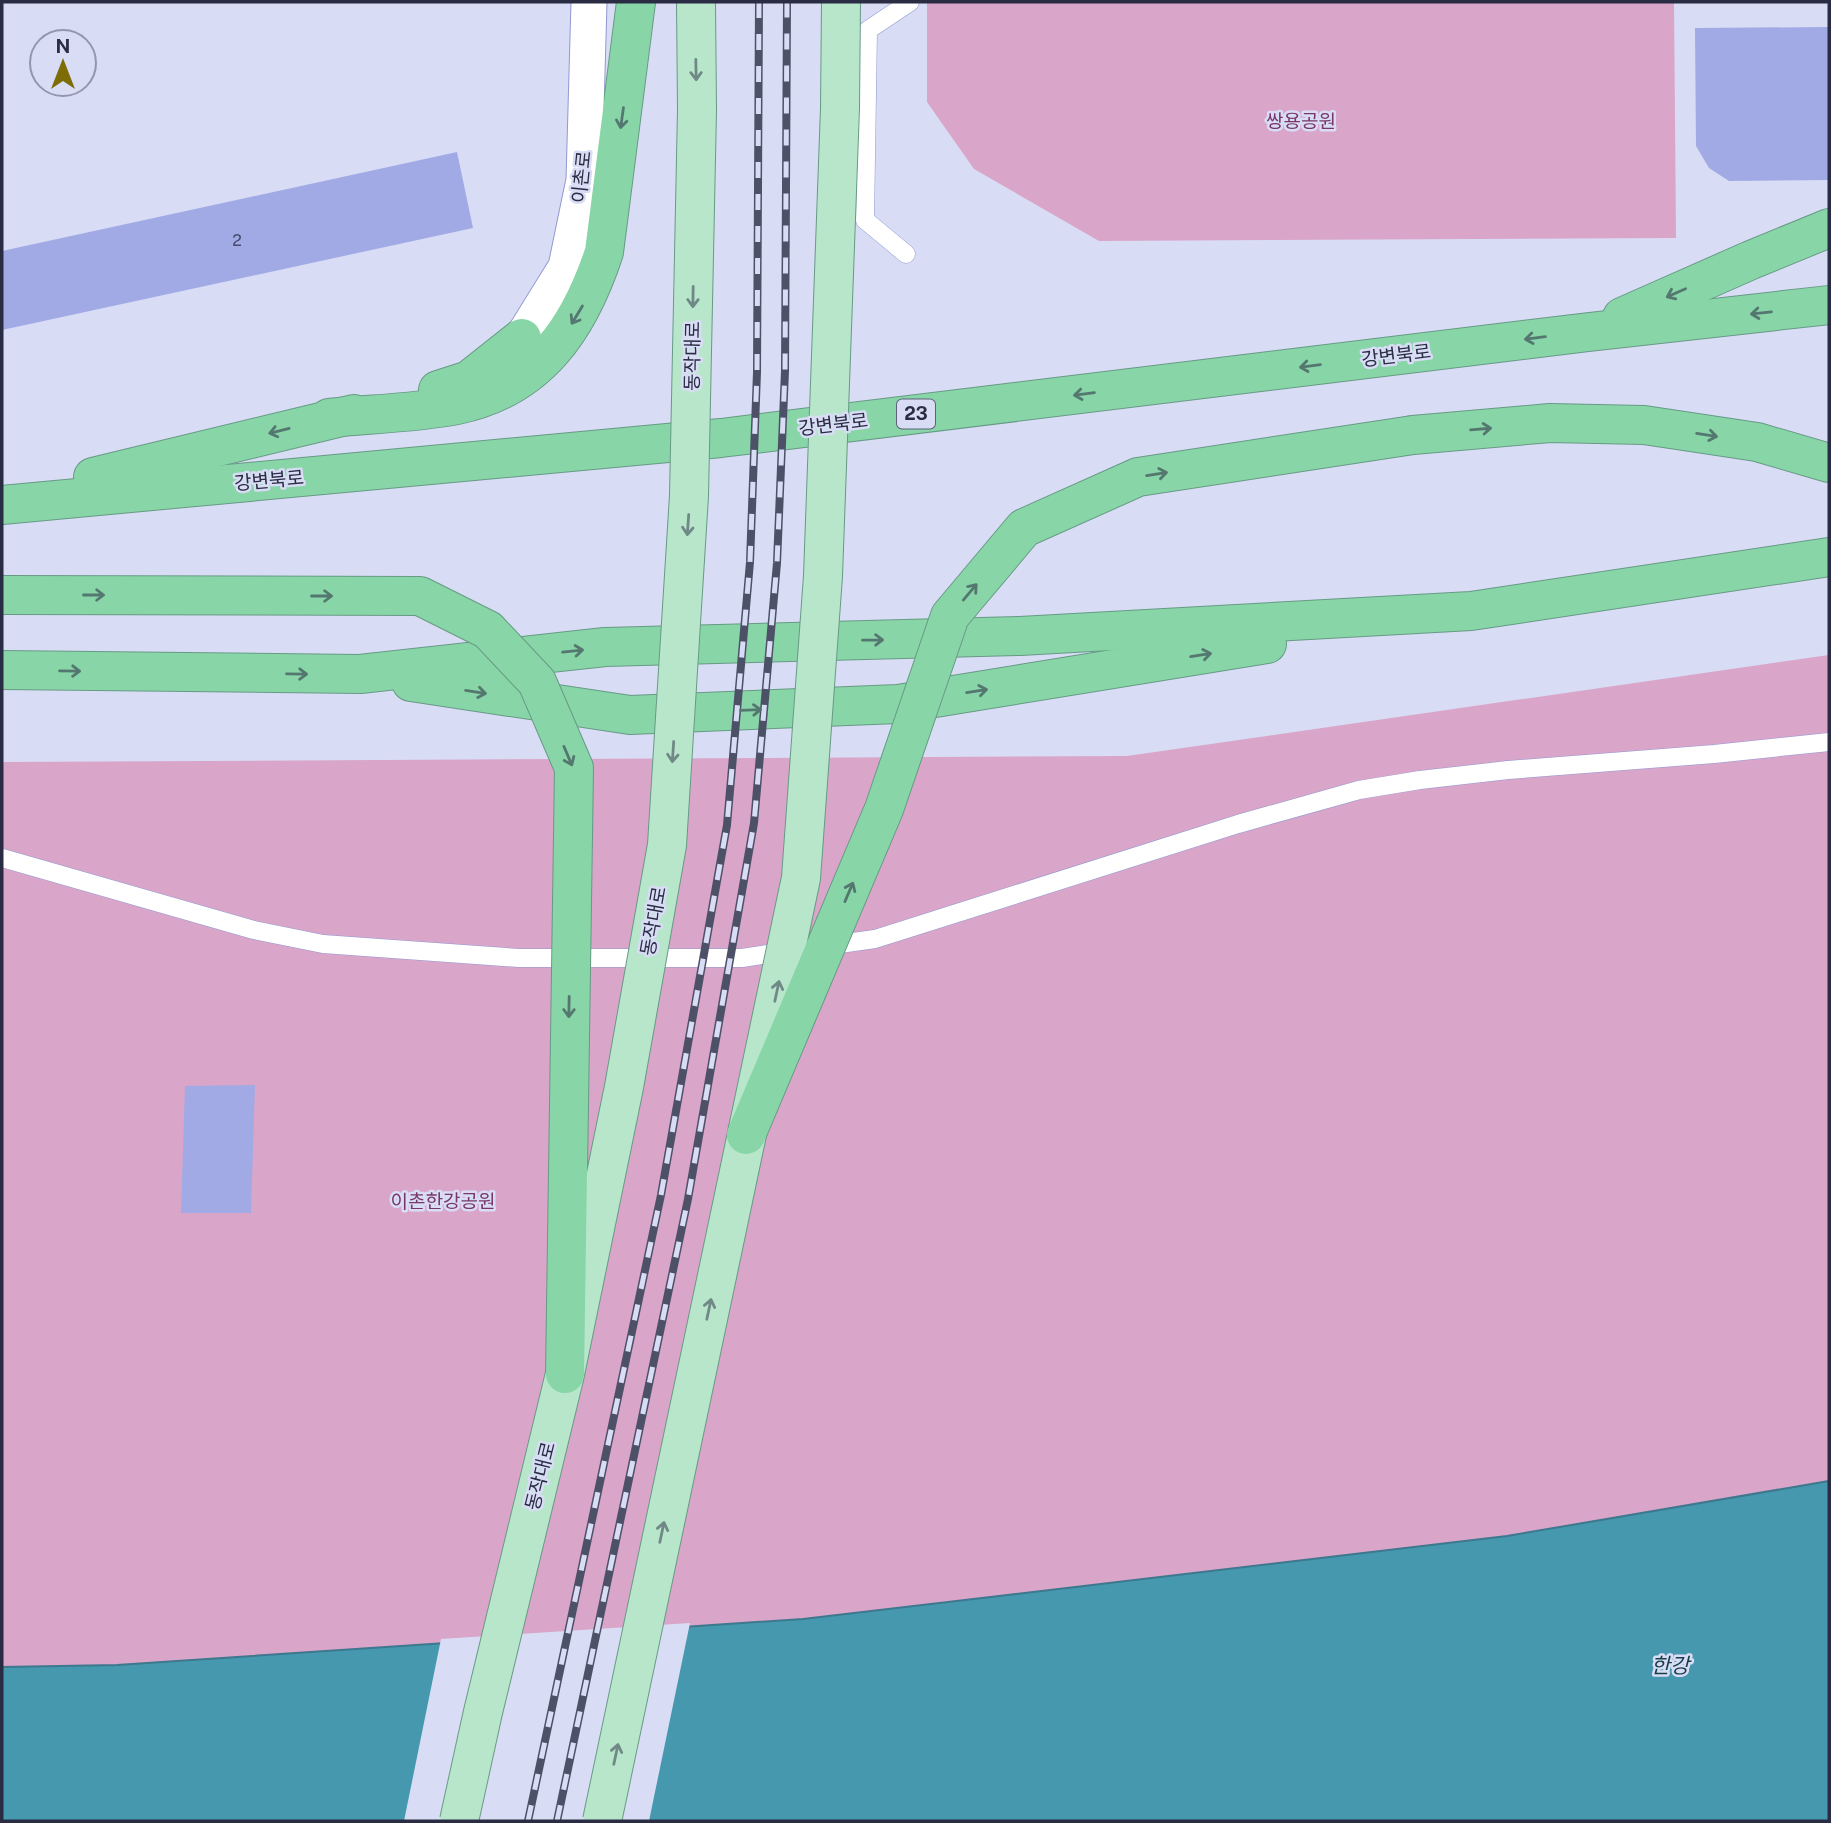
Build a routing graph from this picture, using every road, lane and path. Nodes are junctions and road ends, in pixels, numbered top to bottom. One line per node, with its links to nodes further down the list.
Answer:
1 (589, 2): 10 (street, 이촌로)
2 (636, 2): 11 (highway, one-way to 11)
3 (696, 2): 22 (main road, 동작대로, one-way to 22, bridge)
4 (841, 2): 21 (main road, one-way to 4, bridge)
5 (910, 2): 7 (lane)
6 (1829, 228): 9 (highway, one-way to 9)
7 (906, 254)
8 (1829, 305): 9 (highway, 강변북로 / 23, one-way to 9)
9 (1589, 332): 13 (highway, 강변북로 / 23, one-way to 13)
10 (522, 338): 11 (highway)
11 (329, 418): 13 (highway, one-way to 13)
12 (1829, 463): 21 (highway, one-way to 12, bridge)
13 (2, 502)
14 (1829, 557): 16 (highway)
15 (2, 595): 22 (highway, one-way to 22, bridge)
16 (1471, 611): 18 (highway, one-way to 16); 18 (highway, one-way to 16)
17 (2, 670): 18 (highway, one-way to 18)
18 (360, 674)
19 (1829, 742): 20 (lane)
20 (2, 858)
21 (746, 1135): 24 (main road, one-way to 21, bridge)
22 (565, 1374): 23 (main road, 동작대로, bridge)
23 (459, 1821)
24 (602, 1821)

